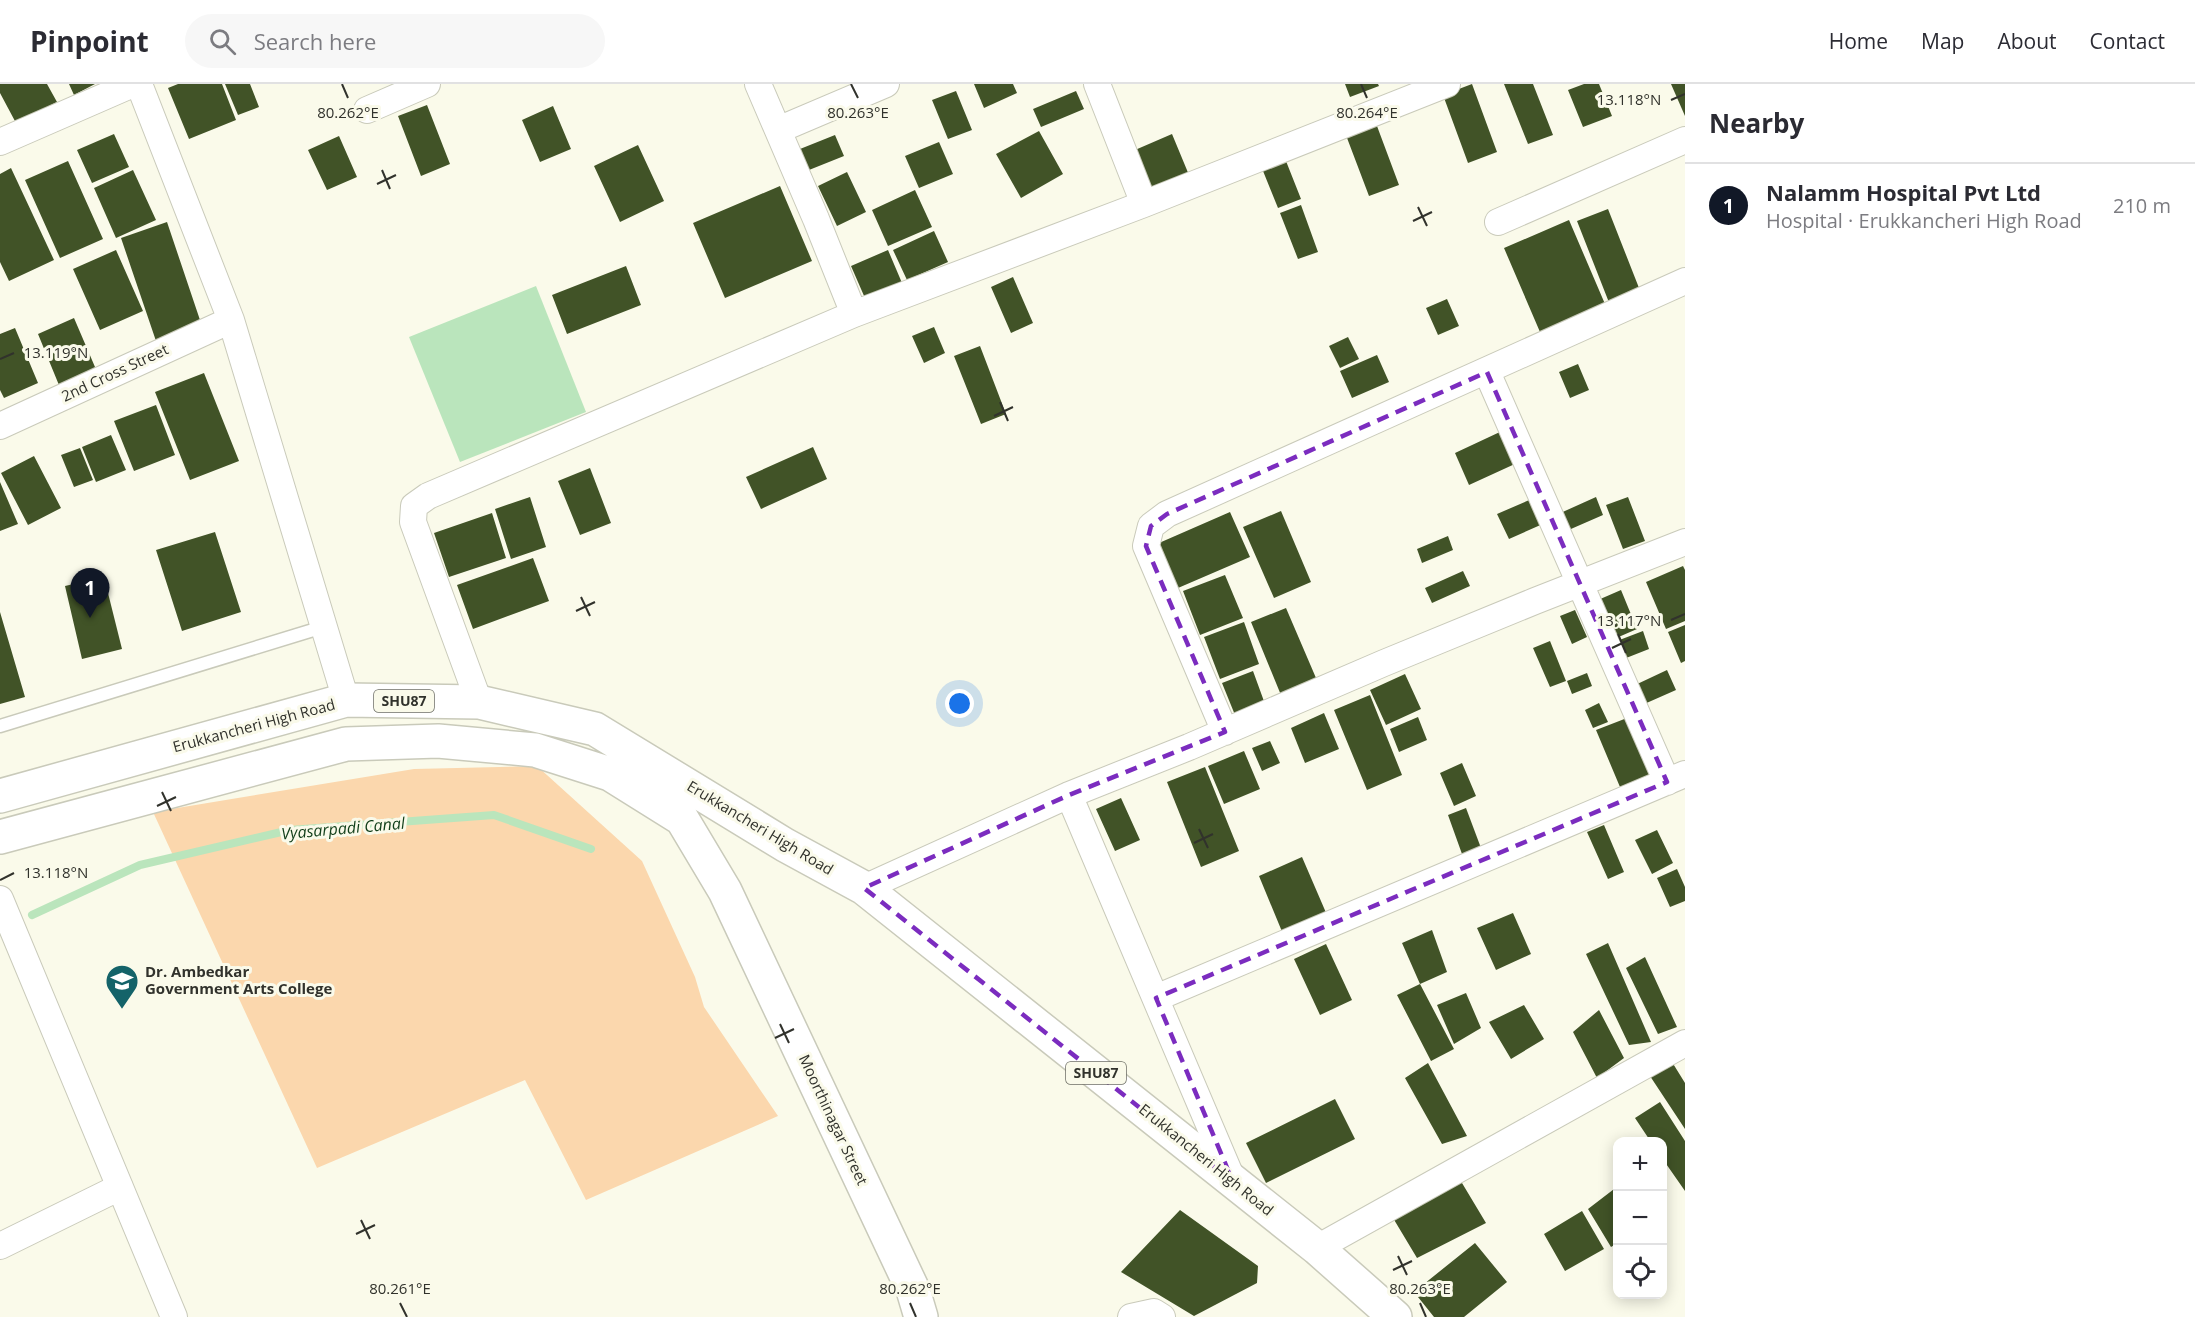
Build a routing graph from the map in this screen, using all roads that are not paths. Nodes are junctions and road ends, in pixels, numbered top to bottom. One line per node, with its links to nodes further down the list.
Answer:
1 (133, 84): 11 (street)
2 (140, 84): 16 (street)
3 (426, 84): 8 (street)
4 (758, 84): 9 (street)
5 (886, 84): 9 (street)
6 (1098, 84): 12 (street)
7 (1447, 84): 12 (street)
8 (367, 110)
9 (778, 130): 15 (street)
10 (1685, 140): 13 (street)
11 (0, 142)
12 (1144, 204): 15 (street)
13 (1498, 222)
14 (1685, 281): 17 (street)
15 (854, 314): 23 (street)
16 (231, 320): 18 (street, 2nd Cross Street); 21 (street)
17 (1487, 372): 20 (street); 25 (street)
18 (0, 426)
19 (1685, 542): 20 (street)
20 (1579, 584): 25 (street); 26 (street)
21 (323, 627): 22 (street); 24 (lane)
22 (346, 700): 23 (main road, Erukkancheri High Road / SHU87); 27 (main road, Erukkancheri High Road / SHU87)
23 (479, 702): 30 (main road, Erukkancheri High Road / SHU87)
24 (0, 726)
25 (1225, 732): 28 (street)
26 (1676, 778): 32 (street)
27 (0, 795)
28 (1069, 795): 30 (street); 32 (street)
29 (0, 837): 39 (main road, Moorthinagar Street)
30 (864, 888): 34 (main road, Erukkancheri High Road / SHU87)
31 (0, 899): 35 (street)
32 (1156, 998): 34 (street)
33 (1685, 1043): 37 (street)
34 (1233, 1182): 37 (main road, Erukkancheri High Road / SHU87)
35 (120, 1187): 36 (street); 38 (street)
36 (0, 1246)
37 (1317, 1248): 42 (main road, Erukkancheri High Road / SHU87)
38 (174, 1317)
39 (921, 1317)
40 (1131, 1317): 41 (street)
41 (1162, 1317)
42 (1395, 1317)

